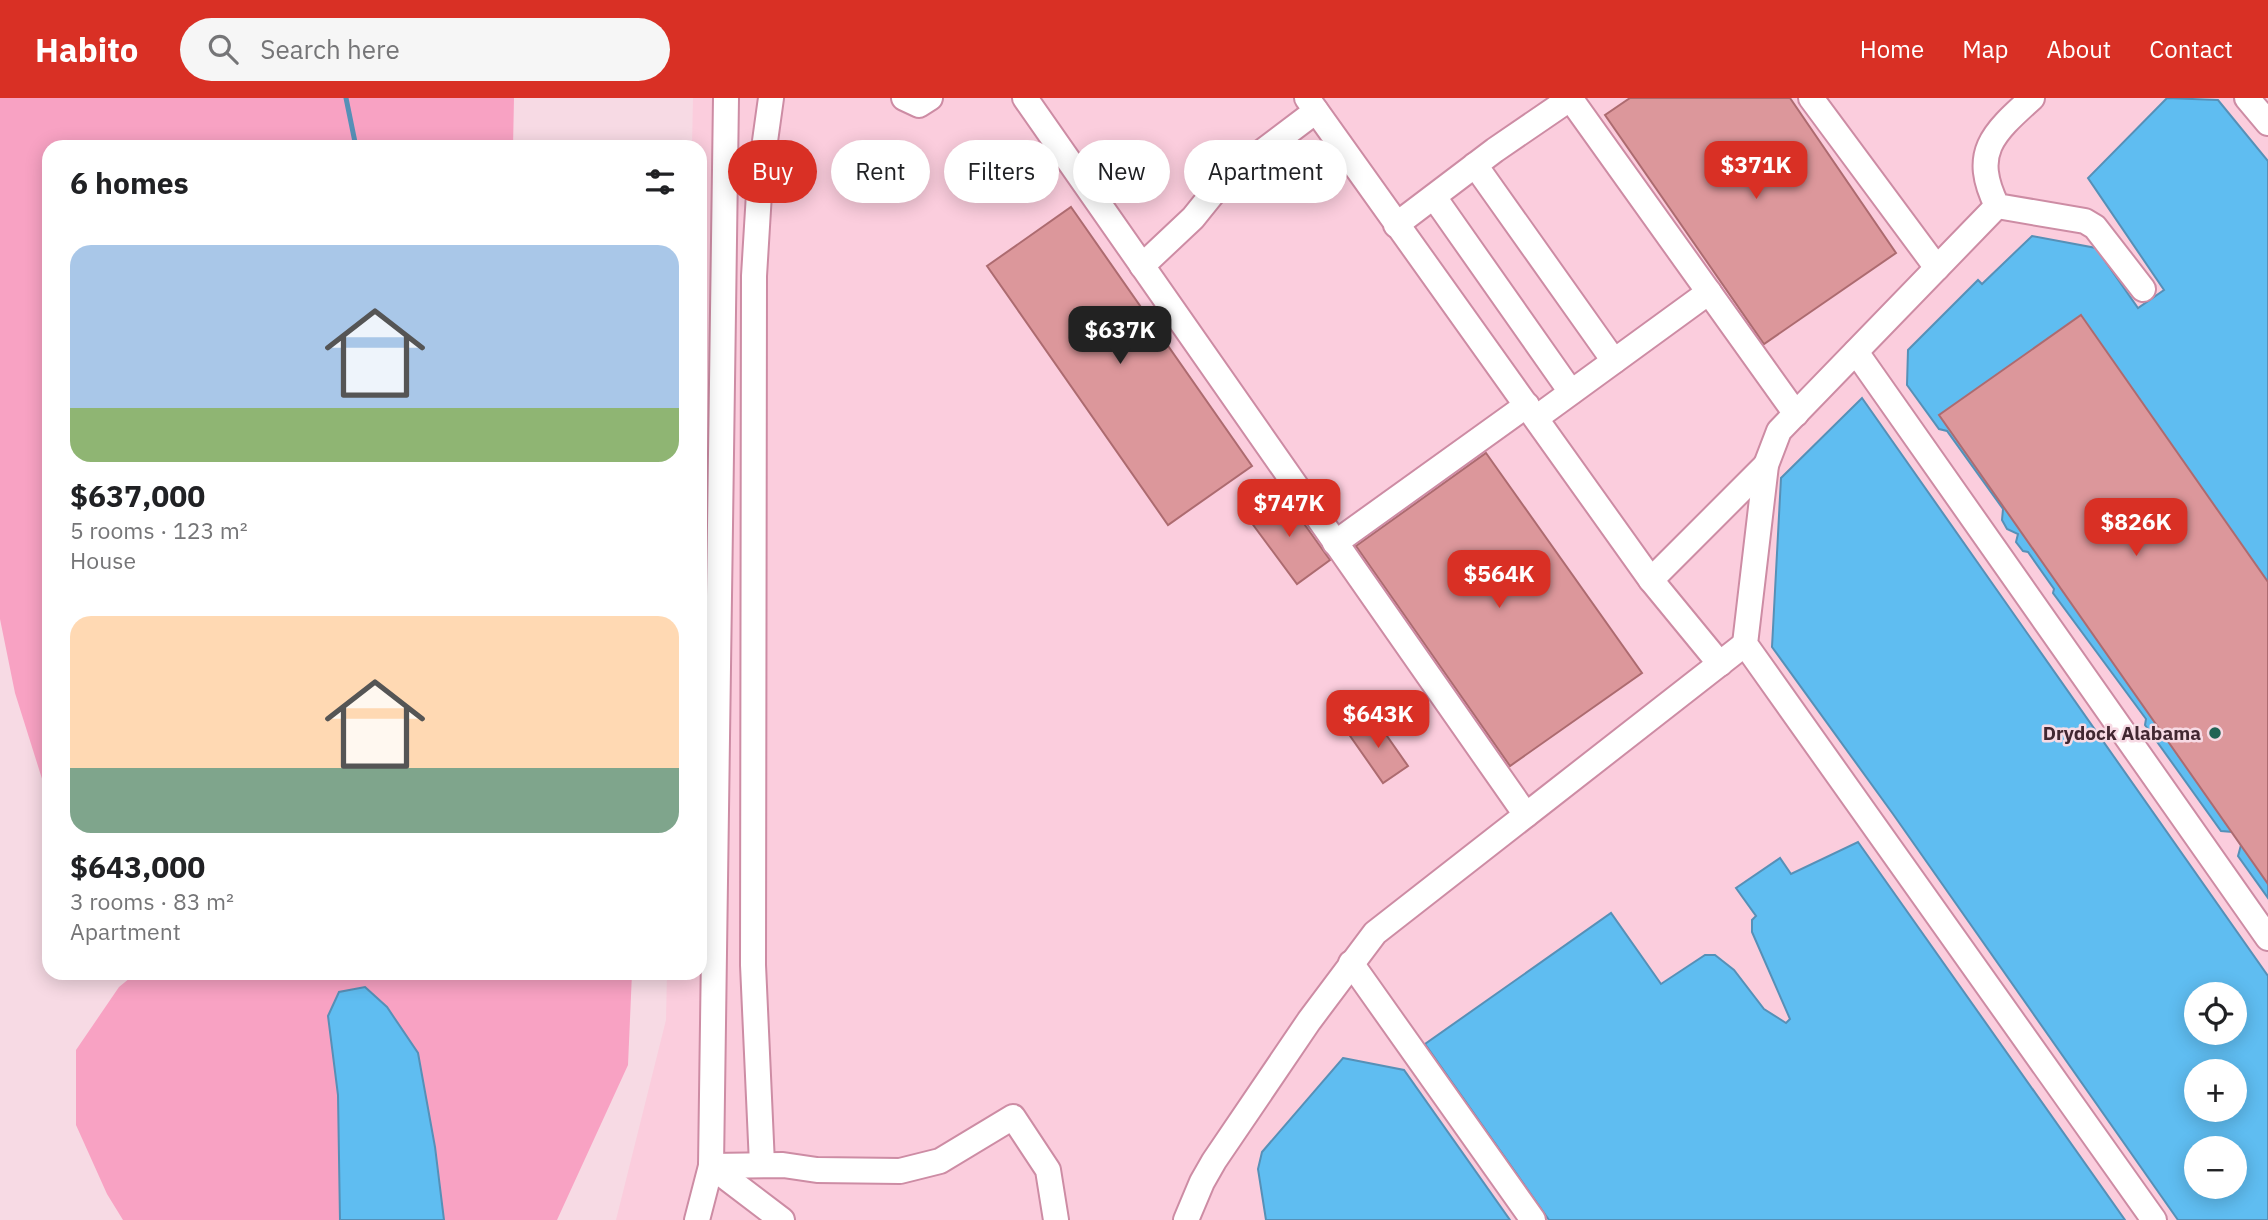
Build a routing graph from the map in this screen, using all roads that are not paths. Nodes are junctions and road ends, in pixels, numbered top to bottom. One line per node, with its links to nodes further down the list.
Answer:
1 (726, 98): 34 (street)
2 (771, 98): 33 (street)
3 (904, 98): 4 (street)
4 (930, 98)
5 (1025, 98): 16 (street)
6 (1571, 98): 12 (street); 19 (street)
7 (1811, 98): 17 (street)
8 (2032, 98): 14 (street)
9 (2248, 98): 11 (street)
10 (1312, 104): 15 (street); 16 (street)
11 (2268, 123)
12 (1475, 165): 13 (street); 21 (street)
13 (1434, 197): 15 (street); 22 (street)
14 (1997, 206): 17 (street); 18 (street)
15 (1396, 225): 23 (street)
16 (1142, 266): 26 (street)
17 (1937, 268): 20 (street)
18 (2143, 289)
19 (1709, 292): 21 (street); 24 (street)
20 (1856, 352): 24 (street); 31 (street)
21 (1614, 361): 22 (street)
22 (1571, 392): 23 (street)
23 (1531, 411): 26 (street); 27 (street)
24 (1796, 414): 25 (street)
25 (1766, 465): 27 (street); 28 (street)
26 (1335, 543): 30 (street)
27 (1651, 580): 29 (street)
28 (1745, 644): 29 (street); 40 (street)
29 (1720, 664): 30 (street)
30 (1525, 815): 32 (street)
31 (2268, 938)
32 (1351, 963): 38 (street); 39 (street)
33 (762, 1164): 34 (street); 37 (street)
34 (711, 1166): 35 (street); 36 (street)
35 (697, 1220)
36 (782, 1220)
37 (1055, 1220)
38 (1186, 1220)
39 (1532, 1220)
40 (2154, 1220)

